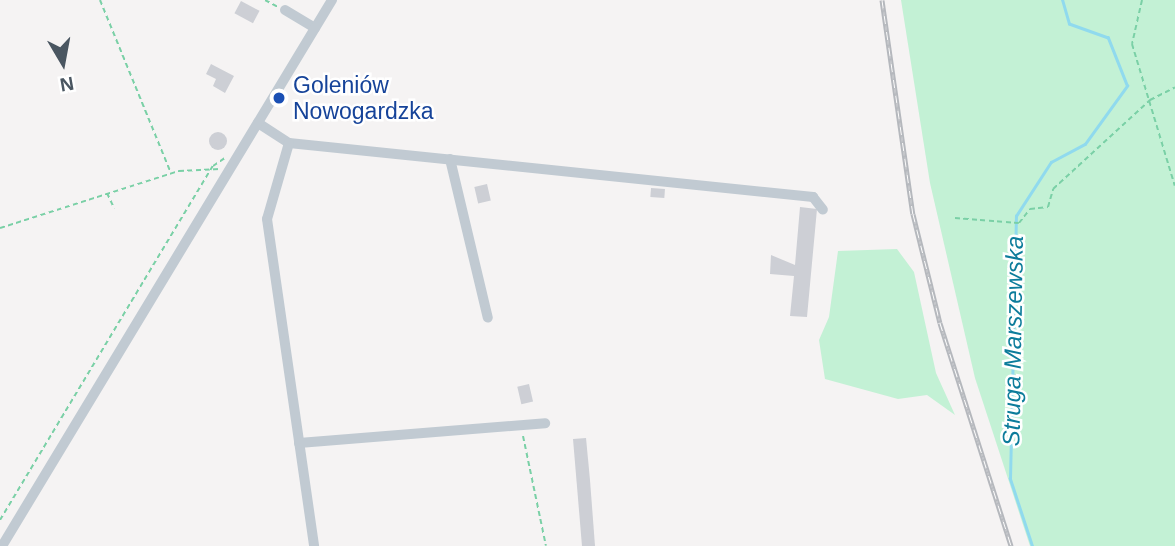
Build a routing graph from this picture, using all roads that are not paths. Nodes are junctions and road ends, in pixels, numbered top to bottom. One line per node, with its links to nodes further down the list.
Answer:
1 (332, 0): 3 (street)
2 (285, 10): 3 (street)
3 (315, 28): 4 (street)
4 (258, 123): 5 (street); 11 (street)
5 (289, 143): 6 (street); 10 (street)
6 (450, 159): 7 (street); 8 (street)
7 (823, 210)
8 (488, 318)
9 (545, 423): 10 (street)
10 (299, 443): 12 (street)
11 (2, 546)
12 (314, 546)

